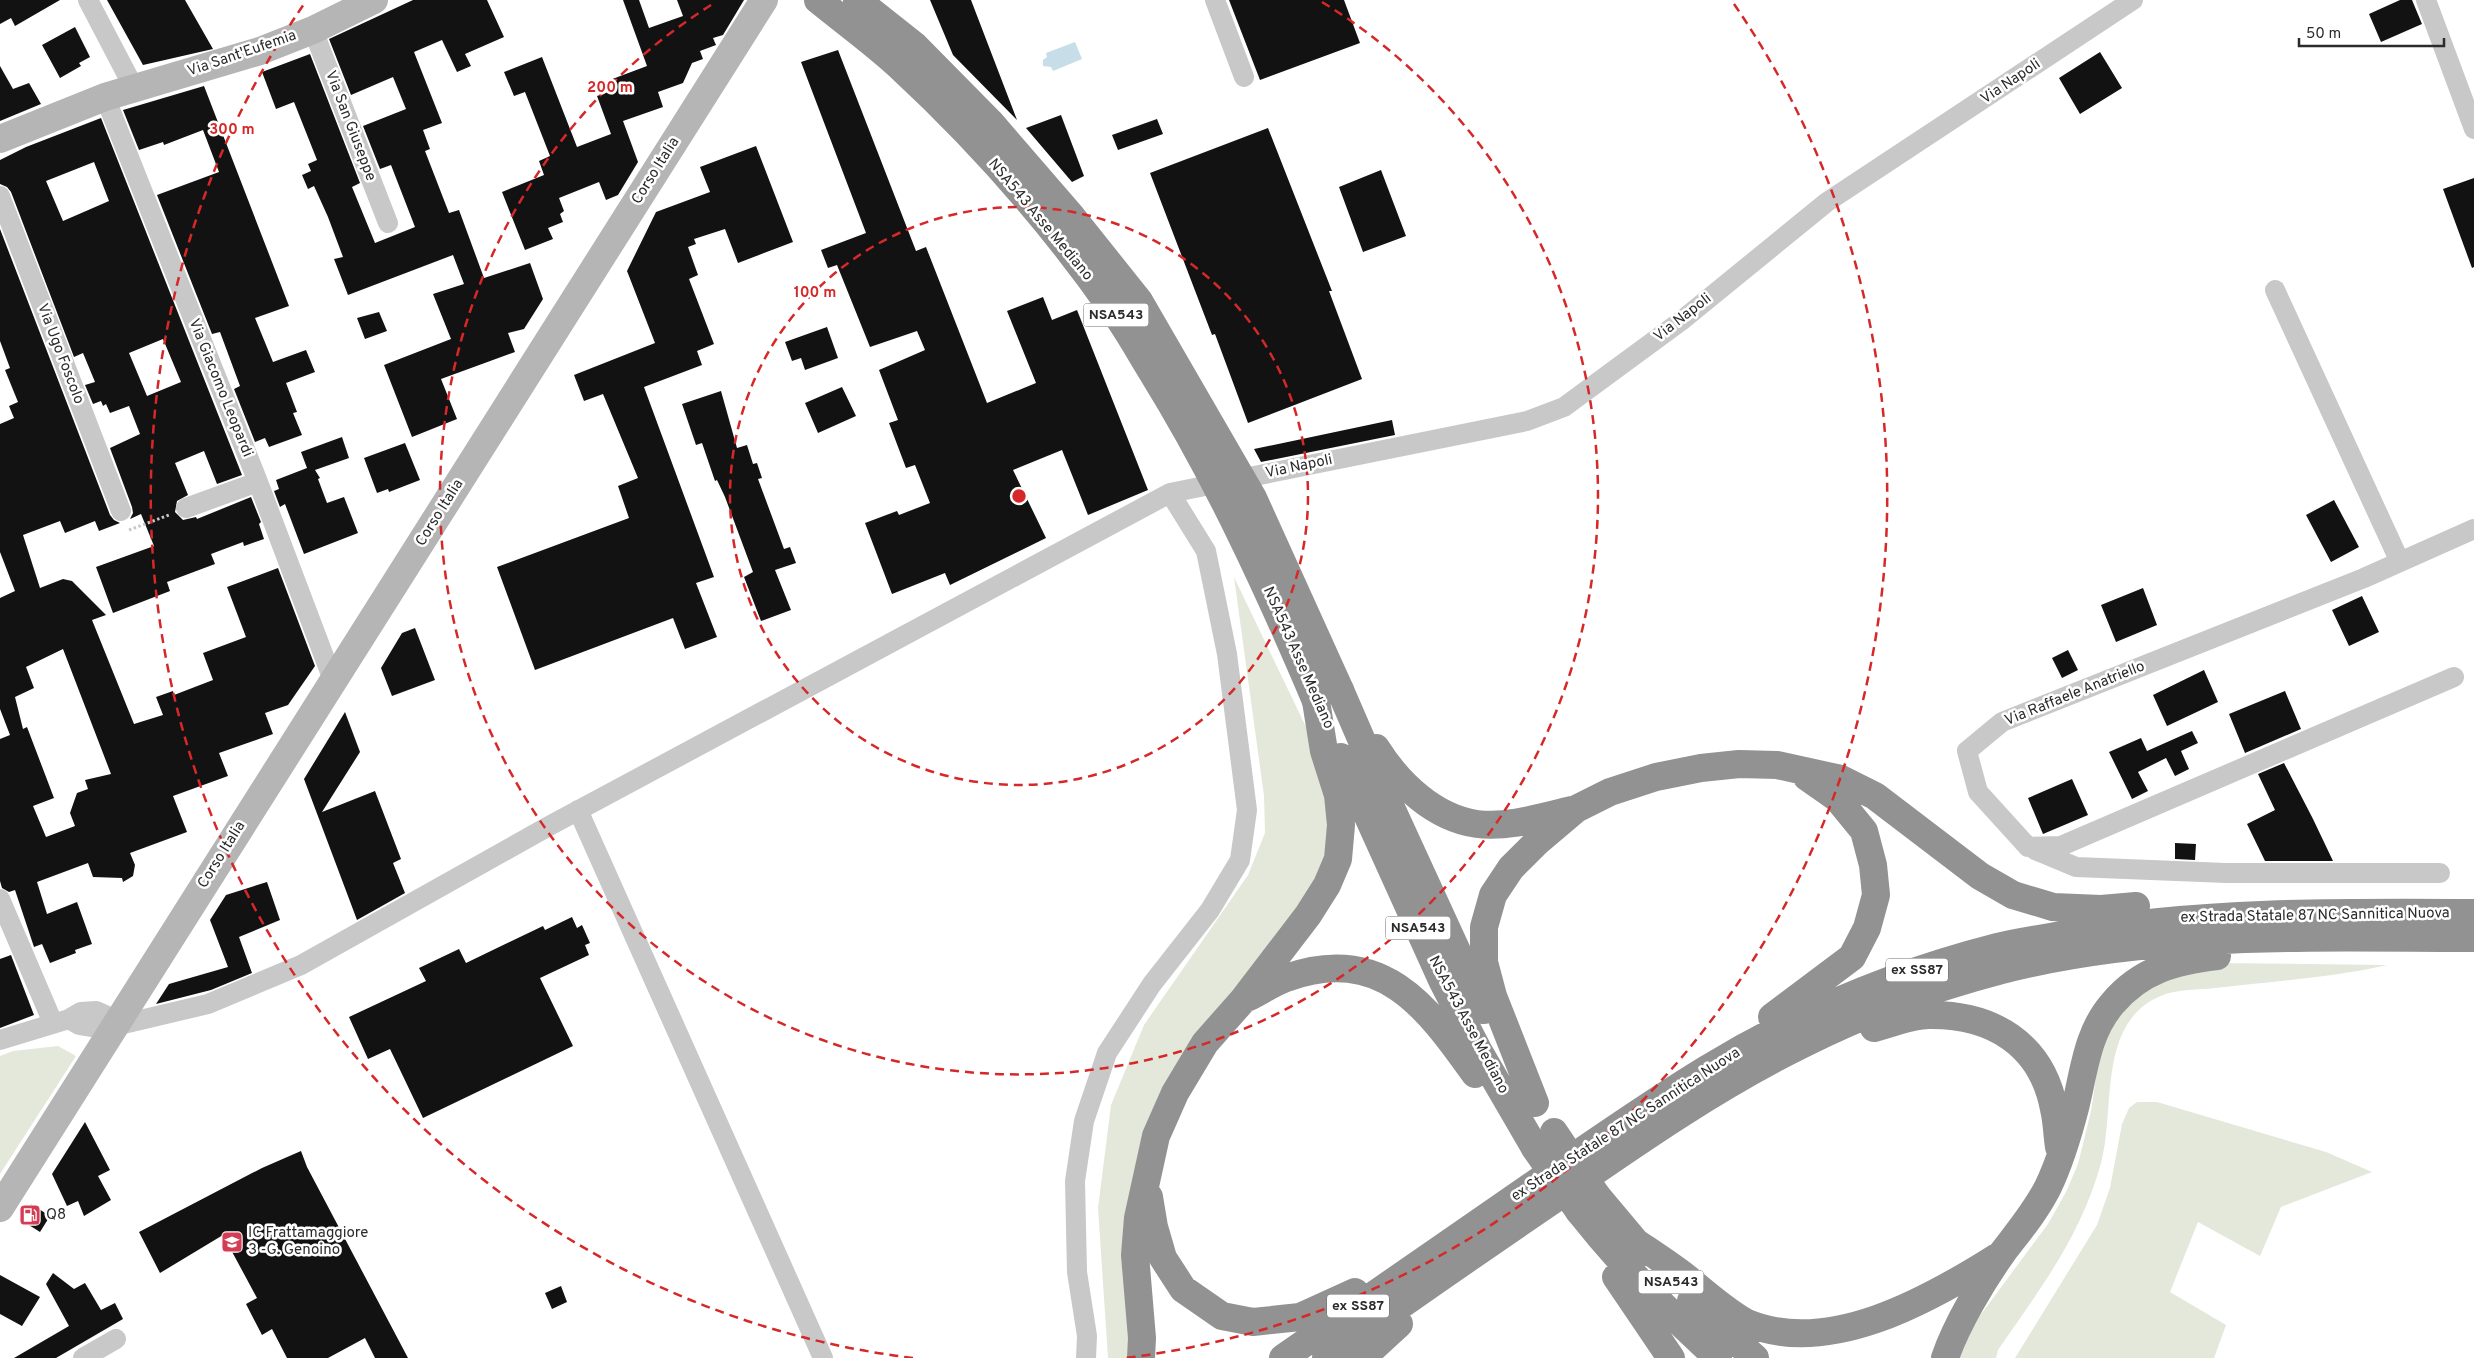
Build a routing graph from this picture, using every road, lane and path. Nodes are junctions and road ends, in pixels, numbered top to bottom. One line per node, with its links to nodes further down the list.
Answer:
1 (88, 0): 11 (street)
2 (374, 0): 9 (street, Via Sant'Eufemia)
3 (764, 0): 25 (street, Corso Italia)
4 (818, 0): 26 (highway, NSA543 Asse Mediano / NSA543, bridge)
5 (857, 0): 26 (highway, NSA543 Asse Mediano / NSA543, bridge)
6 (1215, 0): 10 (street)
7 (2133, 0): 19 (street, Via Napoli)
8 (2426, 0): 13 (street)
9 (313, 30): 11 (street, Via Sant'Eufemia); 16 (street, Via San Giuseppe)
10 (1244, 78)
11 (134, 88): 12 (street, Via Sant'Eufemia)
12 (105, 97): 14 (street, Via Sant'Eufemia); 18 (street, Via Giacomo Leopardi)
13 (2474, 129)
14 (0, 139)
15 (0, 196): 21 (street, Via Ugo Foscolo)
16 (388, 223)
17 (2275, 290): 23 (street)
18 (258, 482): 20 (street); 25 (street, Via Giacomo Leopardi)
19 (1170, 493): 28 (street, Via Napoli); 55 (street)
20 (186, 508): 21 (path)
21 (121, 511)
22 (2474, 529): 23 (street, Via Raffaele Anatriello)
23 (2400, 562): 30 (street, Via Raffaele Anatriello)
24 (2454, 677): 30 (street)
25 (332, 680): 39 (street, Corso Italia)
26 (1328, 695): 29 (highway); 37 (highway); 43 (highway, NSA543 Asse Mediano / NSA543); 44 (highway, NSA543 Asse Mediano / NSA543)
27 (1797, 770): 29 (highway); 33 (highway); 42 (highway)
28 (578, 810): 39 (street, Via Napoli); 54 (street)
29 (1576, 810): 43 (highway)
30 (2028, 847): 31 (street)
31 (2440, 873)
32 (0, 899): 38 (street)
33 (2296, 913): 34 (highway, ex Strada Statale 87 NC Sannitica Nuova / ex SS87); 42 (highway, ex Strada Statale 87 NC Sannitica Nuova / ex SS87)
34 (2474, 913)
35 (2342, 938): 36 (highway, ex Strada Statale 87 NC Sannitica Nuova); 41 (highway, ex Strada Statale 87 NC Sannitica Nuova); 45 (highway)
36 (2474, 938)
37 (1243, 1000): 44 (highway); 46 (highway)
38 (61, 1021): 39 (street); 40 (street)
39 (115, 1026): 48 (street, Corso Italia)
40 (0, 1040)
41 (1802, 1044): 45 (highway); 51 (highway, ex Strada Statale 87 NC Sannitica Nuova)
42 (1707, 1069): 51 (highway, ex Strada Statale 87 NC Sannitica Nuova / ex SS87)
43 (1535, 1103): 44 (highway, NSA543 Asse Mediano / NSA543)
44 (1544, 1140): 47 (highway, NSA543 Asse Mediano / NSA543, bridge)
45 (2060, 1158): 50 (highway)
46 (1146, 1177): 51 (highway); 56 (highway)
47 (1588, 1203): 49 (highway, NSA543 Asse Mediano / NSA543); 60 (highway); 61 (highway, NSA543 Asse Mediano / NSA543)
48 (0, 1208)
49 (1631, 1238): 50 (highway); 62 (highway, NSA543 Asse Mediano / NSA543)
50 (2002, 1254): 63 (highway)
51 (1439, 1263): 57 (highway, ex Strada Statale 87 NC Sannitica Nuova / ex SS87); 58 (highway, ex Strada Statale 87 NC Sannitica Nuova / ex SS87); 59 (highway)
52 (116, 1339): 53 (street)
53 (83, 1358)
54 (823, 1358)
55 (1086, 1358)
56 (1141, 1358)
57 (1283, 1358)
58 (1326, 1358)
59 (1362, 1358)
60 (1671, 1358)
61 (1718, 1358)
62 (1755, 1358)
63 (1945, 1358)

